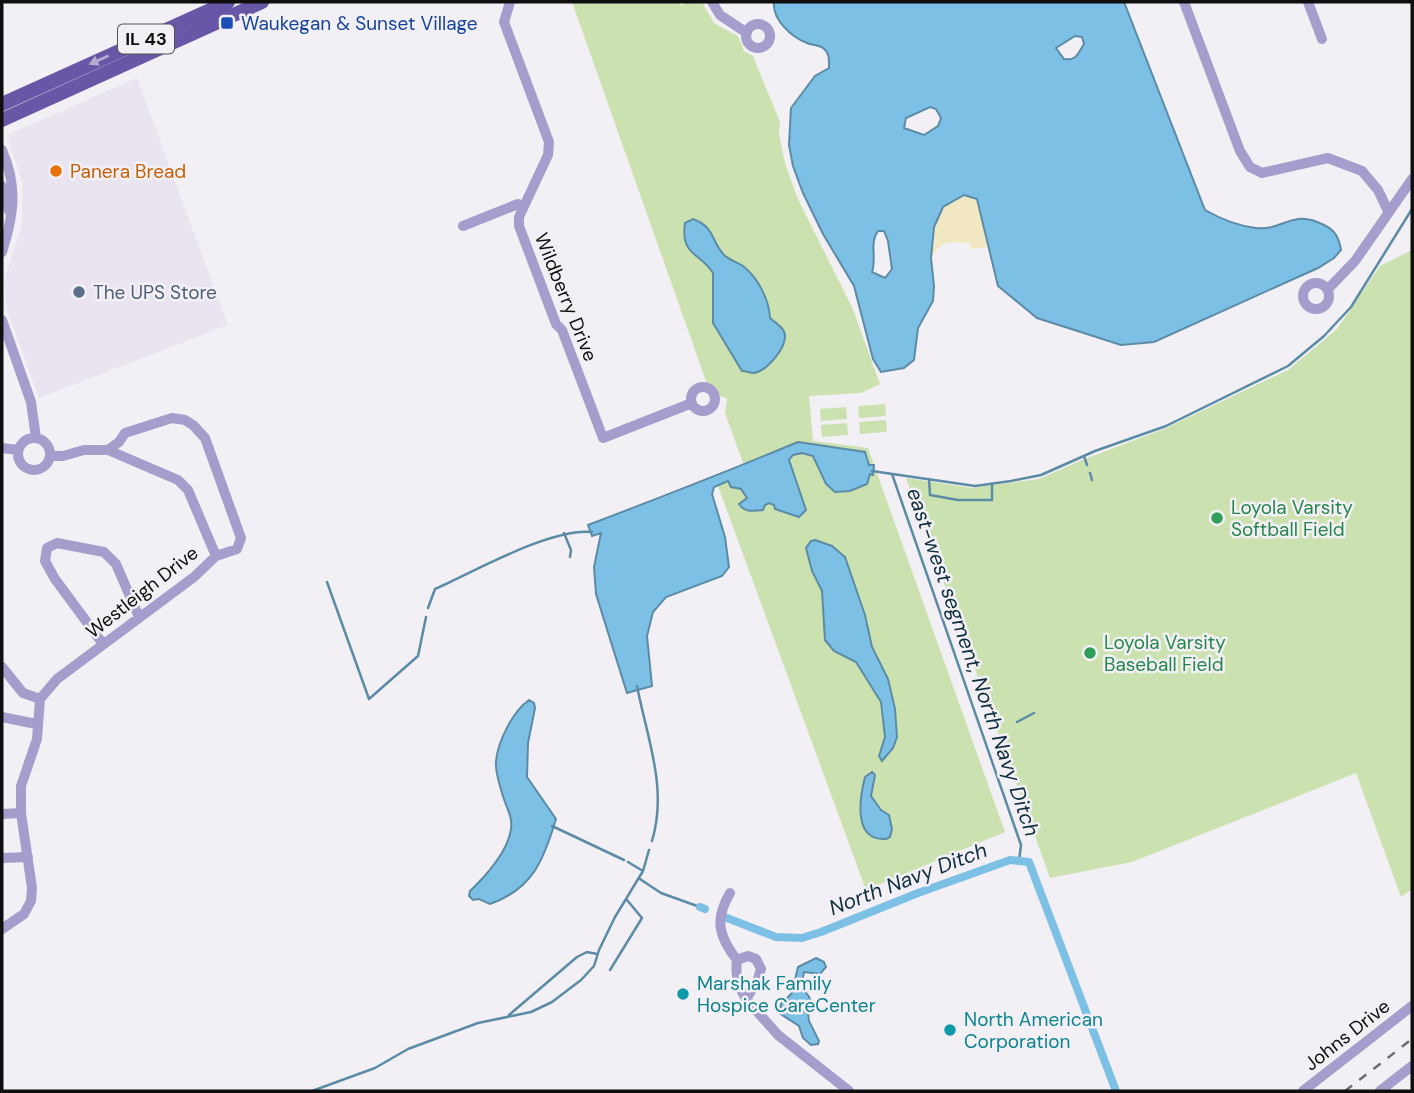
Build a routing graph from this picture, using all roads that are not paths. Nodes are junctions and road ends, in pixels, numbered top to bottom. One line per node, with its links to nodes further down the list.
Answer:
1 (229, 2): 9 (main road, IL 43)
2 (262, 2): 9 (main road, IL 43)
3 (510, 2): 15 (street, Wildberry Drive)
4 (712, 2): 7 (street)
5 (1184, 2): 16 (street)
6 (1308, 2): 8 (street)
7 (747, 33)
8 (1322, 39)
9 (143, 48): 10 (main road, IL 43, one-way to 10); 11 (main road, IL 43)
10 (2, 104)
11 (2, 120)
12 (2, 150): 17 (street)
13 (1412, 179): 16 (street)
14 (2, 186): 17 (street)
15 (524, 206): 18 (street); 22 (street, Wildberry Drive)
16 (1388, 211): 20 (street)
17 (10, 217): 19 (street)
18 (463, 226)
19 (2, 252)
20 (1327, 290)
21 (2, 320): 23 (street)
22 (692, 403)
23 (36, 438): 25 (street); 27 (street)
24 (2, 448): 25 (street)
25 (18, 450): 27 (street)
26 (108, 450): 27 (street); 28 (street); 28 (street, Westleigh Drive)
27 (50, 456)
28 (216, 556): 29 (street, Westleigh Drive)
29 (139, 617): 30 (street, Westleigh Drive); 30 (street)
30 (103, 644): 32 (street, Westleigh Drive)
31 (2, 667): 32 (street)
32 (40, 699): 34 (street)
33 (2, 717): 34 (street)
34 (36, 724): 35 (street)
35 (21, 813): 36 (street); 37 (street)
36 (2, 814)
37 (28, 857): 38 (street); 40 (street)
38 (2, 858)
39 (730, 893): 41 (street)
40 (2, 929)
41 (737, 960): 42 (street); 42 (street)
42 (746, 999): 45 (street)
43 (1412, 1006): 46 (street, Johns Drive)
44 (1412, 1066): 47 (street)
45 (849, 1091)
46 (1303, 1091)
47 (1380, 1091)

